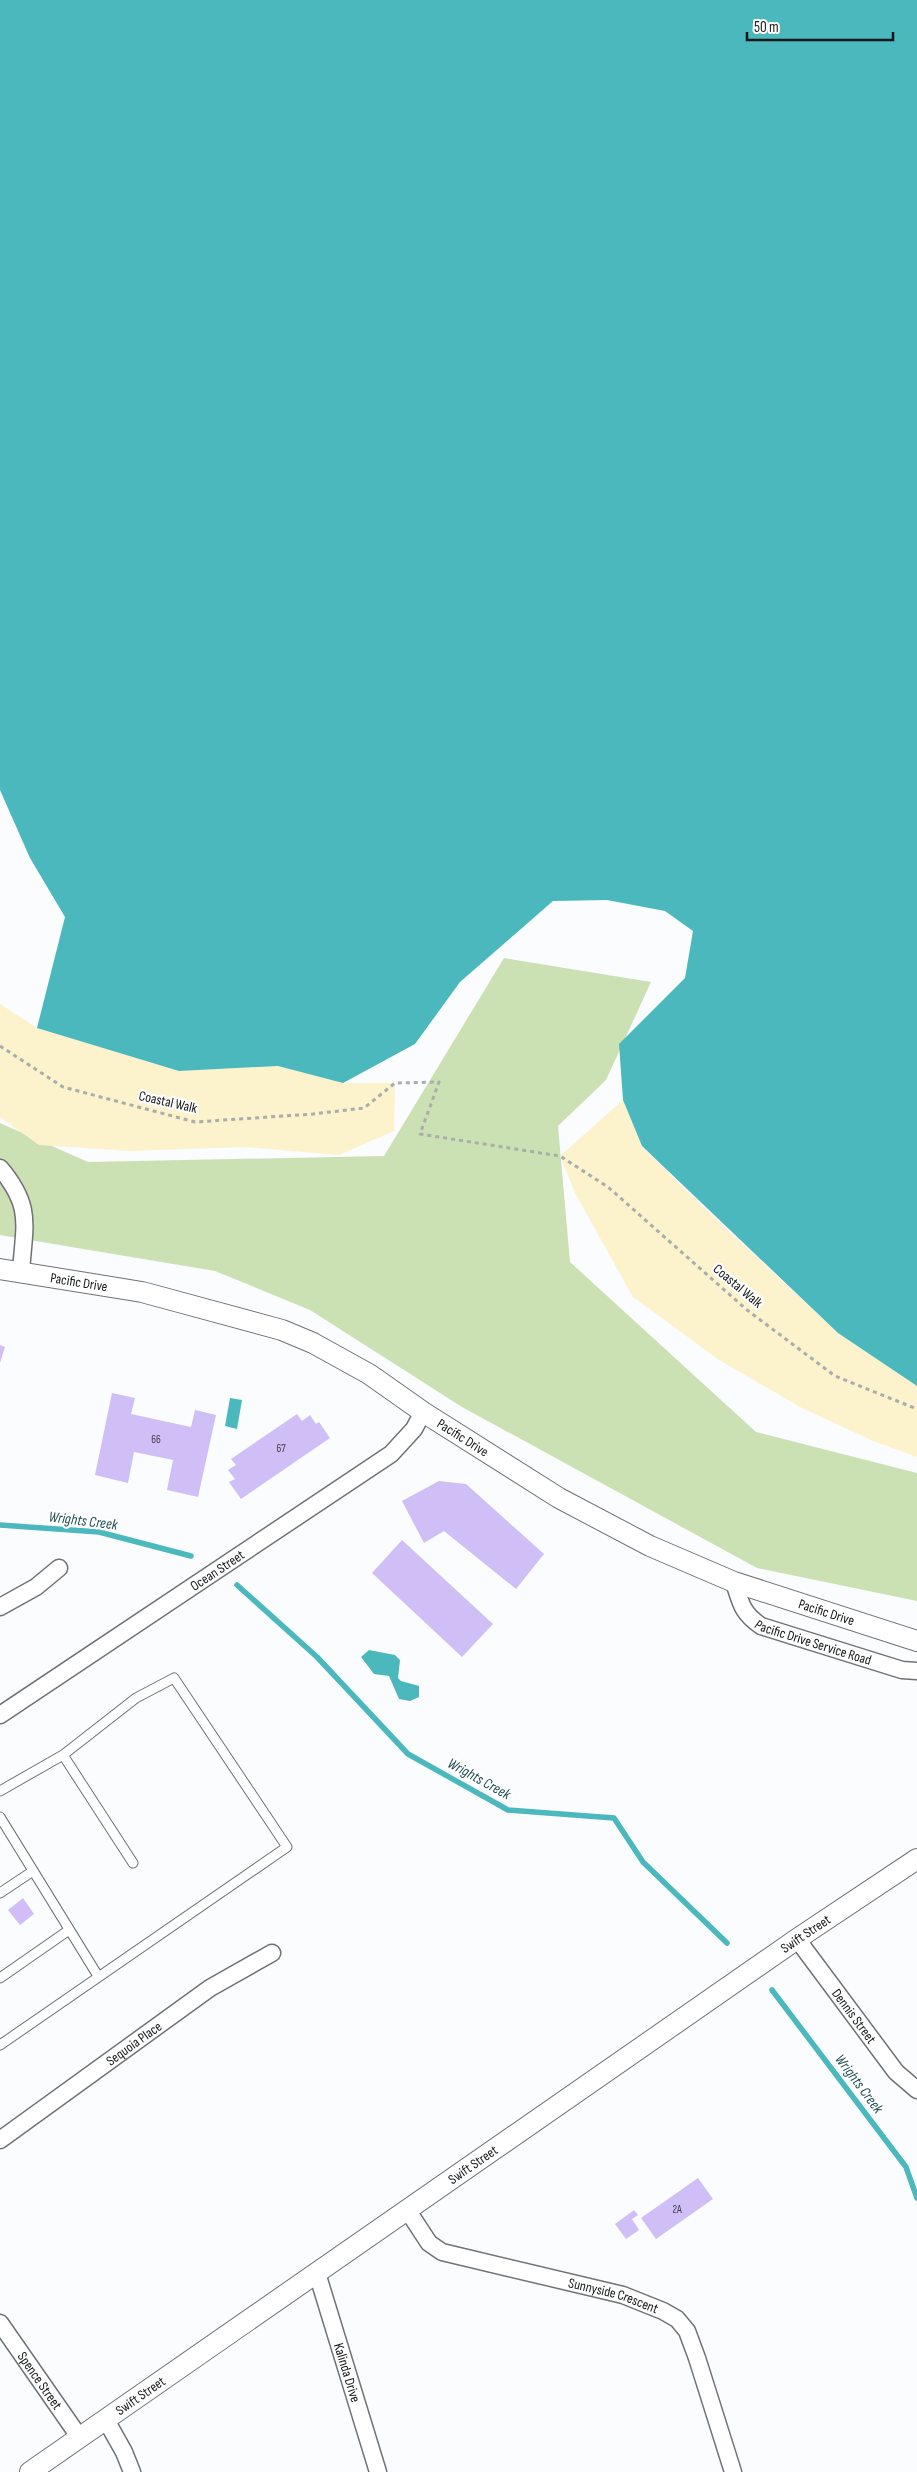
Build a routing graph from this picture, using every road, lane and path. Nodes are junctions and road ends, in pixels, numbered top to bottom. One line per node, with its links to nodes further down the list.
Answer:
1 (0, 1046): 5 (path, Coastal Walk)
2 (0, 1168): 4 (street)
3 (0, 1269): 4 (street, Pacific Drive)
4 (21, 1272): 6 (street, Pacific Drive)
5 (917, 1409)
6 (423, 1412): 8 (street, Pacific Drive); 12 (street, Ocean Street)
7 (59, 1568): 9 (street)
8 (734, 1582): 10 (street, Pacific Drive); 11 (street, Pacific Drive Service Road)
9 (0, 1607)
10 (917, 1641)
11 (917, 1672)
12 (0, 1715)
13 (63, 1755): 14 (lane); 17 (lane); 23 (lane)
14 (0, 1791)
15 (0, 1817): 18 (lane)
16 (917, 1859): 21 (street, Swift Street)
17 (133, 1863)
18 (33, 1871): 19 (lane); 20 (lane)
19 (0, 1893)
20 (69, 1930): 23 (lane); 24 (lane)
21 (797, 1939): 26 (street, Dennis Street); 28 (street, Swift Street)
22 (272, 1953): 27 (street, Sequoia Place)
23 (98, 1976): 25 (lane)
24 (0, 1978)
25 (0, 2045)
26 (917, 2090)
27 (0, 2140)
28 (408, 2211): 29 (street, Swift Street); 36 (street, Sunnyside Crescent)
29 (317, 2273): 31 (street, Swift Street); 35 (street, Kalinda Drive)
30 (0, 2323): 32 (street, Spence Street)
31 (106, 2420): 32 (street, Swift Street); 34 (street)
32 (80, 2438): 33 (street, Swift Street)
33 (30, 2472)
34 (132, 2472)
35 (378, 2472)
36 (733, 2472)

